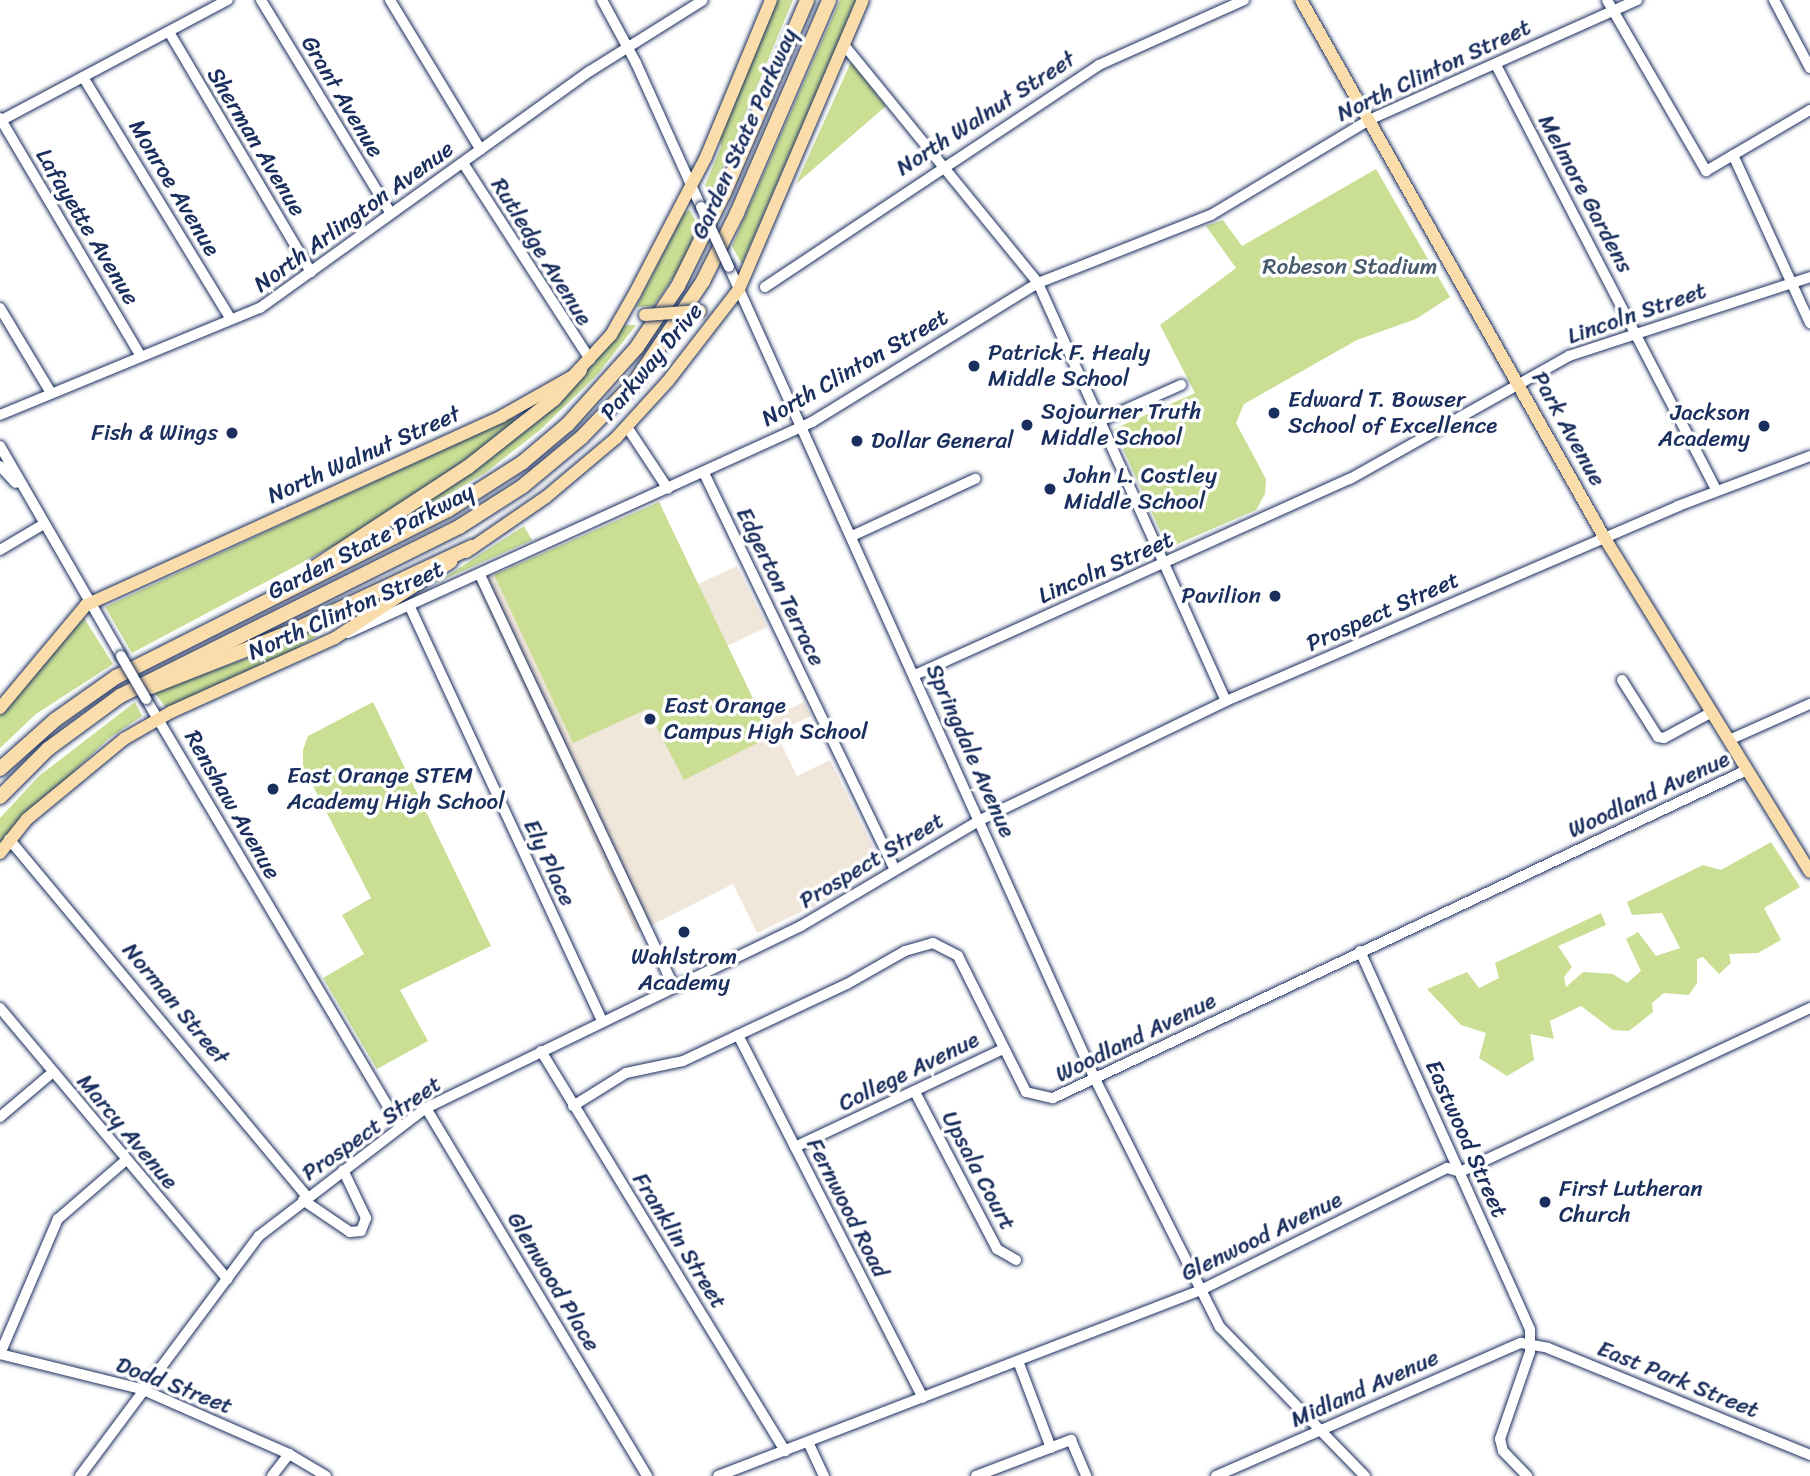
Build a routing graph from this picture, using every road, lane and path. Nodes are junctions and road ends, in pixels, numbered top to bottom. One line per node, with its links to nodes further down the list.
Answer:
1 (228, 0): 16 (street)
2 (261, 0): 30 (street, Grant Avenue)
3 (390, 0): 25 (street, Rutledge Avenue)
4 (601, 0): 18 (street, Springdale Avenue)
5 (702, 0): 18 (street, North Arlington Avenue)
6 (771, 0): 29 (main road)
7 (807, 0): 69 (highway, Garden State Parkway)
8 (829, 0): 74 (highway, Garden State Parkway)
9 (863, 0): 17 (main road, Parkway Drive)
10 (1244, 0): 28 (street, North Walnut Street)
11 (1301, 0): 24 (main road, Park Avenue)
12 (1607, 0): 15 (street)
13 (1637, 0): 15 (street, North Clinton Street)
14 (1774, 0): 20 (street)
15 (1614, 11): 19 (street, North Clinton Street); 26 (street)
16 (169, 32): 21 (street); 31 (street, Sherman Avenue)
17 (844, 45): 28 (street); 36 (main road, Parkway Drive)
18 (628, 47): 25 (street, North Arlington Avenue); 29 (street, Springdale Avenue)
19 (1496, 65): 24 (street, North Clinton Street); 41 (street, Melmore Gardens)
20 (1810, 68)
21 (83, 77): 23 (street); 38 (street, Monroe Avenue)
22 (1810, 110): 26 (street)
23 (0, 120): 43 (street, Lafayette Avenue)
24 (1369, 120): 34 (street, North Clinton Street); 46 (main road, Park Avenue)
25 (481, 150): 27 (street, North Arlington Avenue)
26 (1733, 155): 33 (street)
27 (463, 163): 30 (street, North Arlington Avenue); 44 (street, Rutledge Avenue)
28 (944, 167): 34 (street); 35 (street, North Walnut Street)
29 (692, 185): 36 (street, Springdale Avenue, bridge); 39 (main road, North Walnut Street)
30 (391, 215): 31 (street, North Arlington Avenue)
31 (311, 272): 38 (street, North Arlington Avenue)
32 (1810, 277): 33 (street, Lincoln Street)
33 (1792, 283): 40 (street); 41 (street, Lincoln Street)
34 (1038, 284): 49 (street); 50 (street, North Clinton Street)
35 (765, 287)
36 (739, 289): 42 (main road, Parkway Drive); 50 (street, Springdale Avenue)
37 (0, 308): 47 (street)
38 (231, 319): 43 (street, North Arlington Avenue)
39 (620, 321): 42 (main road, bridge); 44 (main road, North Walnut Street)
40 (1810, 323)
41 (1635, 332): 46 (street, Lincoln Street); 58 (street, Melmore Gardens)
42 (701, 337): 51 (main road, Parkway Drive)
43 (140, 355): 47 (street, North Arlington Avenue)
44 (585, 364): 67 (main road, North Walnut Street); 69 (highway)
45 (1181, 385): 49 (street)
46 (1519, 386): 62 (main road, Park Avenue); 65 (street, Lincoln Street)
47 (51, 393): 48 (street, North Arlington Avenue)
48 (0, 415)
49 (1100, 421): 65 (street)
50 (803, 426): 55 (street, North Clinton Street); 61 (street, Springdale Avenue)
51 (627, 427): 57 (street); 63 (main road, Parkway Drive)
52 (0, 448): 59 (street, Renshaw Avenue)
53 (1810, 456): 58 (street, Prospect Street)
54 (0, 466): 59 (street, Renshaw Avenue)
55 (704, 473): 57 (street, North Clinton Street); 86 (street, Edgerton Terrace)
56 (975, 479): 61 (street)
57 (668, 489): 66 (street, North Clinton Street)
58 (1716, 490): 62 (street, Prospect Street)
59 (32, 502): 60 (street, Renshaw Avenue)
60 (44, 524): 64 (street); 67 (street, Renshaw Avenue)
61 (852, 536): 71 (street, Springdale Avenue)
62 (1604, 537): 73 (street, Prospect Street); 77 (main road, Park Avenue)
63 (472, 547): 70 (main road, Parkway Drive); 74 (highway)
64 (0, 550)
65 (1164, 562): 71 (street, Lincoln Street); 73 (street)
66 (480, 575): 68 (street, North Clinton Street); 89 (street)
67 (90, 603): 76 (main road, North Walnut Street); 78 (street, Renshaw Avenue, bridge)
68 (410, 607): 70 (street, North Clinton Street); 92 (street, Ely Place)
69 (234, 615): 80 (highway, Garden State Parkway)
70 (335, 638): 78 (main road, North Clinton Street)
71 (915, 675): 83 (street, Springdale Avenue)
72 (1622, 680): 77 (street)
73 (1226, 701): 83 (street, Prospect Street)
74 (108, 704): 82 (highway, Garden State Parkway)
75 (1810, 704): 79 (street)
76 (0, 707)
77 (1712, 712): 79 (main road, Park Avenue)
78 (158, 719): 84 (main road, North Clinton Street); 102 (street, Renshaw Avenue)
79 (1729, 740): 81 (main road, Park Avenue)
80 (0, 769)
81 (1747, 770): 87 (main road, Park Avenue); 88 (street, Woodland Avenue)
82 (0, 797)
83 (980, 820): 86 (street, Prospect Street); 97 (street, Springdale Avenue)
84 (9, 839): 85 (main road, North Clinton Street); 107 (street, Norman Street)
85 (0, 853)
86 (895, 869): 89 (street, Prospect Street)
87 (1810, 872)
88 (1360, 951): 97 (street, Woodland Avenue); 106 (street, Eastwood Street)
89 (674, 987): 92 (street, Prospect Street)
90 (0, 1008): 96 (street, Marcy Avenue)
91 (1810, 1008): 106 (street, Glenwood Avenue)
92 (602, 1021): 95 (street, Prospect Street)
93 (738, 1035): 94 (street, Woodland Avenue); 99 (street, Woodland Avenue); 103 (street, Fernwood Road)
94 (1001, 1050): 97 (street, Woodland Avenue); 98 (street, College Avenue)
95 (541, 1051): 99 (street, Franklin Street); 100 (street, Prospect Street)
96 (53, 1072): 101 (street); 104 (street, Marcy Avenue)
97 (1095, 1079): 110 (street, Springdale Avenue)
98 (915, 1092): 103 (street, College Avenue); 108 (street, Upsala Court)
99 (573, 1105): 119 (street, Franklin Street)
100 (426, 1108): 102 (street, Prospect Street); 125 (street, Glenwood Place)
101 (0, 1117)
102 (400, 1127): 105 (street, Prospect Street)
103 (795, 1147): 115 (street, Fernwood Road)
104 (125, 1160): 109 (street, Marcy Avenue); 112 (street)
105 (344, 1170): 107 (street, Prospect Street); 107 (street, Norman Street)
106 (1461, 1172): 110 (street, Glenwood Avenue); 111 (street, Eastwood Street)
107 (305, 1199): 109 (street, Prospect Street)
108 (1016, 1261)
109 (227, 1279): 114 (street, Prospect Street)
110 (1201, 1290): 113 (street, Glenwood Avenue); 116 (street, Springdale Avenue)
111 (1531, 1343): 116 (street, Midland Avenue); 121 (street, East Park Street); 132 (street)
112 (0, 1354): 114 (street, Dodd Street)
113 (1018, 1361): 115 (street, Glenwood Avenue); 118 (street)
114 (141, 1389): 120 (street, Dodd Street); 122 (street, Prospect Street)
115 (923, 1398): 117 (street, Glenwood Avenue)
116 (1320, 1430): 130 (street, Midland Avenue); 131 (street, Springdale Avenue)
117 (808, 1441): 119 (street, Glenwood Avenue); 127 (street)
118 (1051, 1448): 128 (street); 129 (street)
119 (785, 1451): 126 (street, Glenwood Avenue)
120 (289, 1454): 123 (street); 124 (street, Dodd Street)
121 (1810, 1455)
122 (80, 1476)
123 (272, 1476)
124 (326, 1476)
125 (647, 1476)
126 (718, 1476)
127 (824, 1476)
128 (976, 1476)
129 (1086, 1476)
130 (1216, 1476)
131 (1365, 1476)
132 (1527, 1476)

